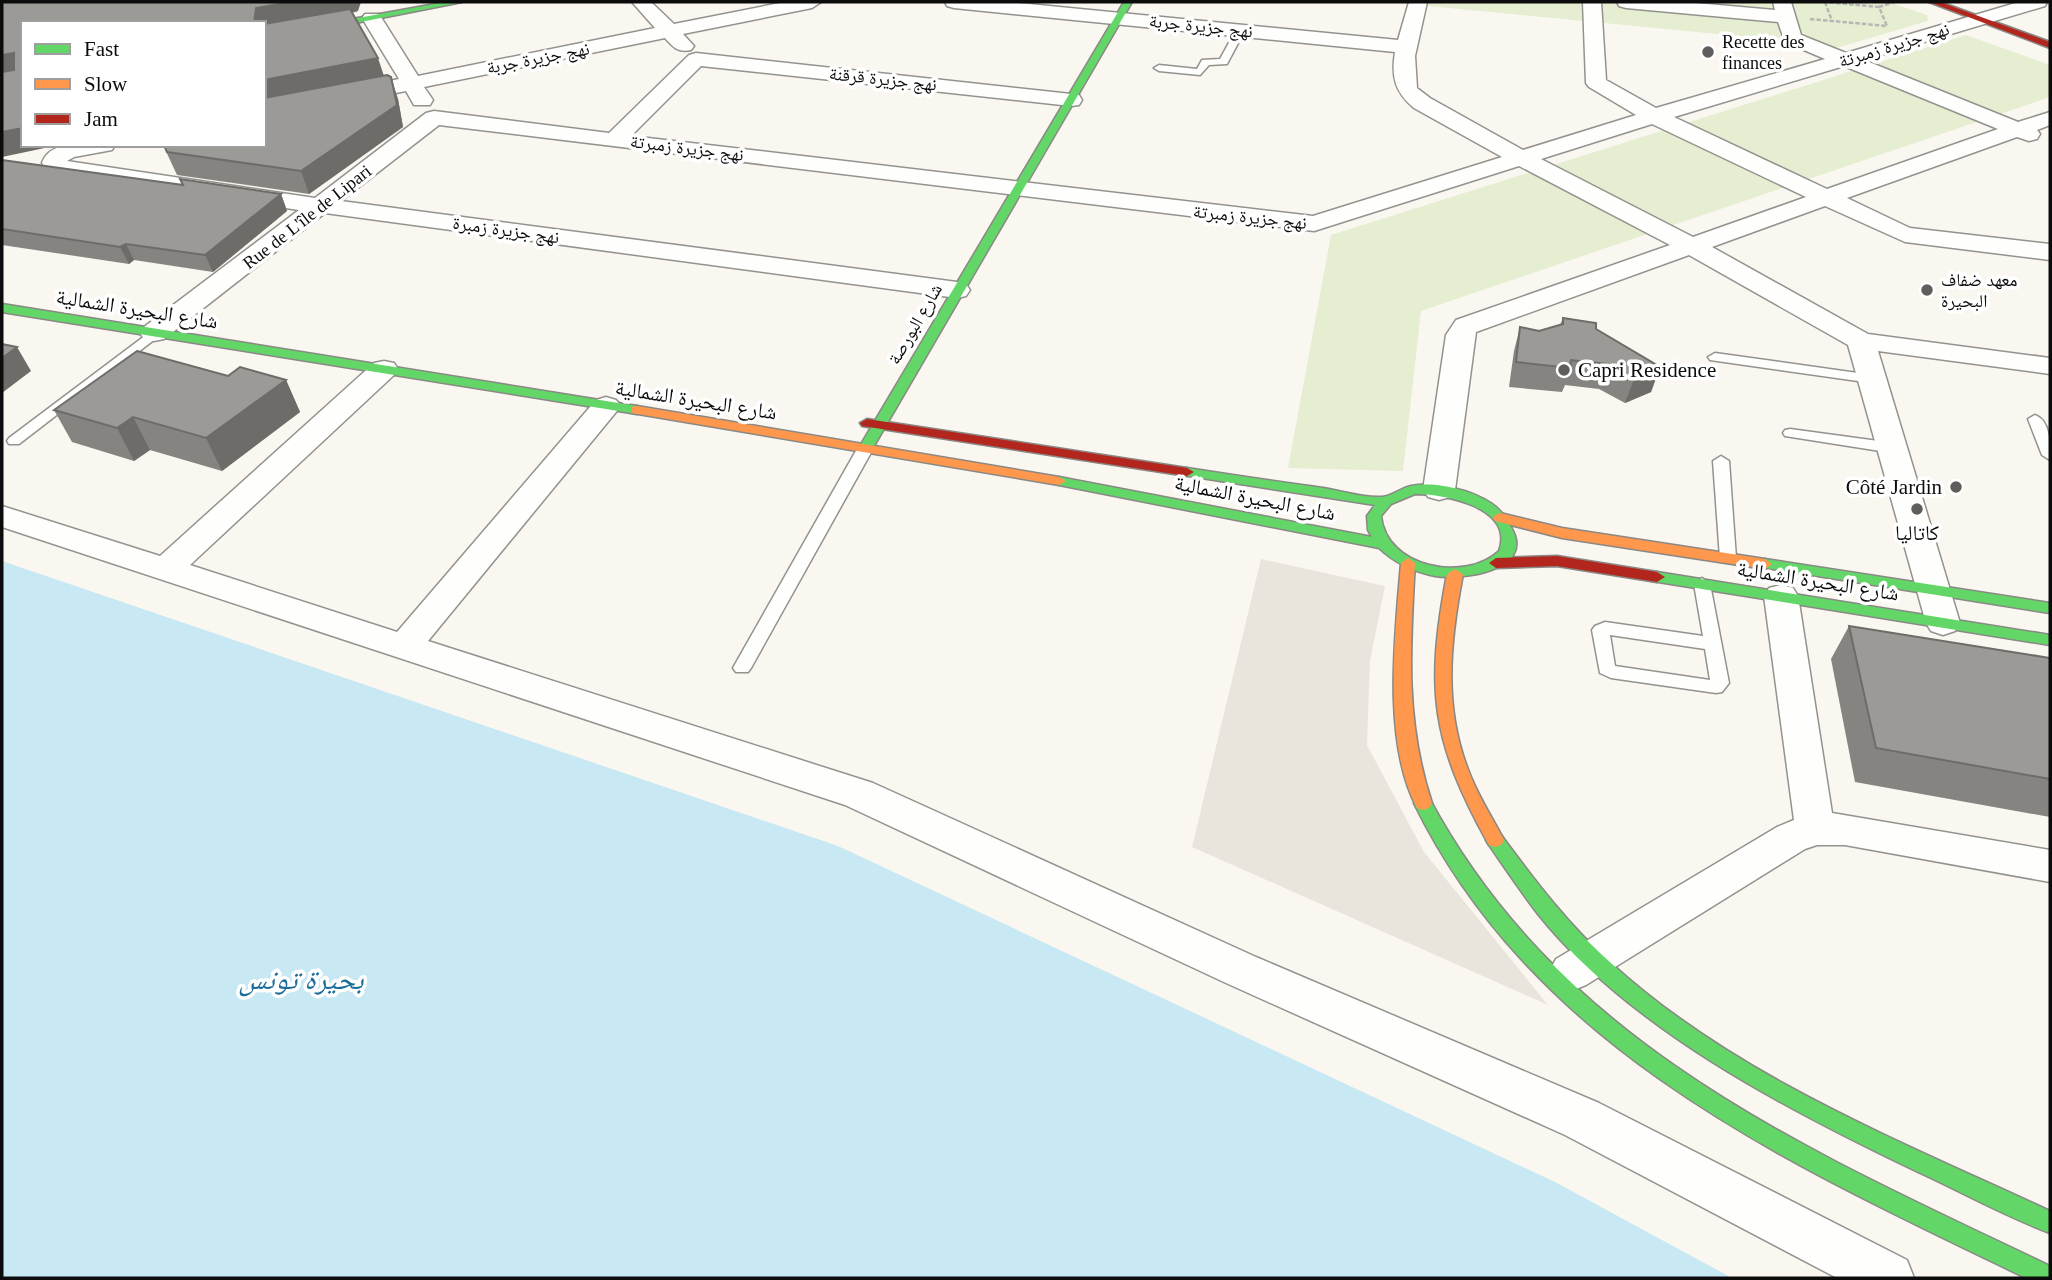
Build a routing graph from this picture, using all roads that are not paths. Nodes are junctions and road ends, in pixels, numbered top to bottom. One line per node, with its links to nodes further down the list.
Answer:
1 (458, 2): 9 (main road)
2 (641, 2): 16 (street)
3 (812, 2): 16 (street, نهج جزيرة جربة)
4 (954, 2): 11 (street, نهج جزيرة جربة)
5 (1418, 2): 19 (street)
6 (1592, 2): 26 (street)
7 (1626, 2): 10 (street)
8 (1933, 2): 12 (main road)
9 (437, 4): 14 (main road)
10 (1784, 9): 21 (street)
11 (1124, 10): 15 (street, نهج جزيرة جربة); 24 (main road, شارع البورصة)
12 (1983, 10): 13 (street, نهج جزيرة زمبرتة); 18 (main road); 21 (street, نهج جزيرة زمبرتة)
13 (2039, 12)
14 (372, 18): 17 (main road); 23 (street)
15 (1240, 30): 19 (street, نهج جزيرة جربة); 22 (lane)
16 (671, 32): 20 (street); 23 (street, نهج جزيرة جربة)
17 (266, 38)
18 (2050, 45)
19 (1406, 47): 33 (street)
20 (696, 59): 24 (street, نهج جزيرة قرقنة); 30 (street)
21 (1846, 60): 26 (street, نهج جزيرة زمبرتة); 29 (street)
22 (1159, 68)
23 (409, 83): 25 (street, نهج جزيرة جربة); 27 (street)
24 (1071, 100): 34 (main road, شارع البورصة)
25 (266, 113)
26 (1654, 116): 33 (street, نهج جزيرة زمبرتة); 35 (street)
27 (434, 118): 30 (street, نهج جزيرة زمبرتة); 36 (street, Rue de L'île de Lipari)
28 (2050, 118): 29 (street)
29 (2020, 130): 31 (street); 35 (street)
30 (615, 139): 34 (street, نهج جزيرة زمبرتة)
31 (2050, 142)
32 (98, 147): 36 (street, نهج جزيرة زمبرة)
33 (1521, 158): 34 (street, نهج جزيرة زمبرتة); 37 (street)
34 (1016, 190): 39 (main road, شارع البورصة)
35 (1827, 198): 37 (street); 38 (street)
36 (323, 206): 39 (street, نهج جزيرة زمبرة); 41 (street, Rue de L'île de Lipari)
37 (1690, 245): 44 (street); 59 (street)
38 (2050, 252)
39 (957, 290): 52 (main road, شارع البورصة)
40 (2, 308): 43 (main road, شارع البحيرة الشمالية)
41 (180, 314): 42 (main road, شارع البحيرة الشمالية); 43 (street, Rue de L'île de Lipari)
42 (207, 319)
43 (153, 322): 47 (main road, شارع البحيرة الشمالية); 54 (lane)
44 (1861, 341): 46 (street); 48 (street)
45 (1715, 356): 48 (lane)
46 (2050, 366)
47 (384, 369): 49 (main road, شارع البحيرة الشمالية); 67 (street)
48 (1872, 379): 55 (street)
49 (606, 406): 56 (main road, شارع البحيرة الشمالية); 76 (street)
50 (2035, 419): 57 (lane)
51 (852, 421): 52 (main road, شارع البحيرة الشمالية)
52 (879, 425): 56 (main road, شارع البورصة); 60 (main road, شارع البحيرة الشمالية)
53 (1790, 433): 55 (lane)
54 (14, 441)
55 (1893, 448): 70 (street)
56 (865, 449): 63 (main road, شارع البحيرة الشمالية); 77 (lane, شارع البورصة)
57 (2050, 455)
58 (1721, 461): 64 (lane)
59 (1439, 490): 60 (main road); 62 (main road)
60 (1383, 502): 63 (main road)
61 (2, 516): 67 (street)
62 (1500, 518): 64 (main road, شارع البحيرة الشمالية); 66 (main road)
63 (1382, 544): 65 (main road)
64 (1728, 558): 70 (main road, شارع البحيرة الشمالية)
65 (1408, 563): 68 (main road); 81 (main road)
66 (1496, 563): 68 (main road); 69 (main road, شارع البحيرة الشمالية)
67 (165, 570): 76 (street)
68 (1455, 574): 80 (main road)
69 (1702, 584): 71 (main road, شارع البحيرة الشمالية); 75 (lane)
70 (1934, 590): 72 (main road, شارع البحيرة الشمالية); 73 (street)
71 (1781, 596): 73 (main road, شارع البحيرة الشمالية); 78 (street)
72 (2050, 608)
73 (1943, 623): 74 (main road, شارع البحيرة الشمالية)
74 (2050, 640)
75 (1713, 644): 75 (lane)
76 (402, 648): 83 (street)
77 (742, 668)
78 (1815, 829): 79 (street); 80 (street)
79 (2050, 866)
80 (1594, 957): 81 (street); 82 (main road)
81 (1556, 981): 84 (main road)
82 (2050, 1222)
83 (1889, 1278)
84 (2050, 1278)

